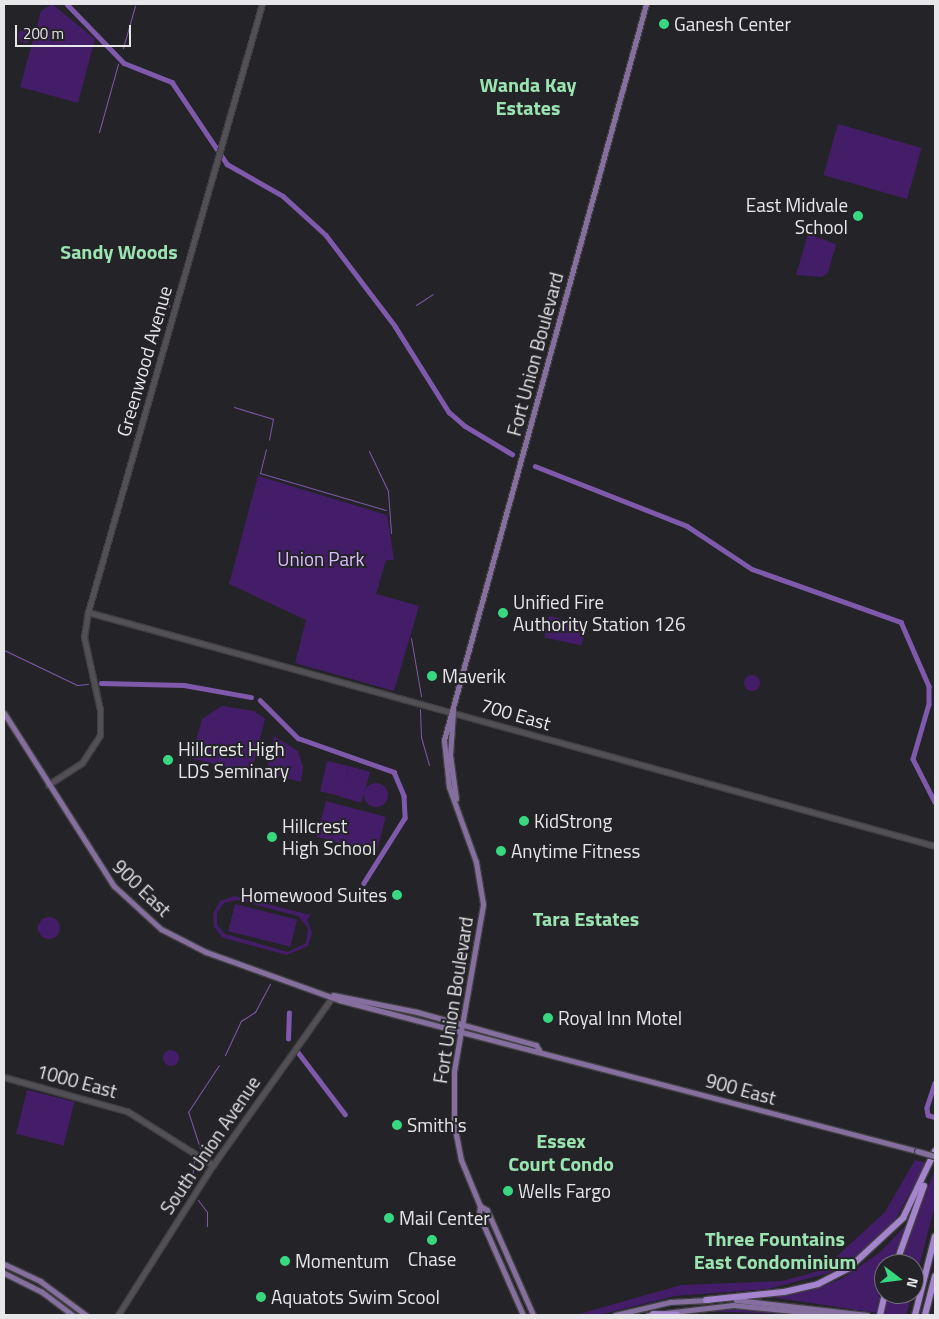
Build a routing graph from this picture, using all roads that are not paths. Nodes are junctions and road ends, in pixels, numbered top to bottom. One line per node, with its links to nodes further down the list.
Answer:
1 (262, 4): 3 (street, Greenwood Avenue)
2 (646, 4): 4 (main road, Fort Union Boulevard)
3 (88, 612): 4 (street, 700 East); 6 (street, Greenwood Avenue)
4 (453, 711): 7 (street, 700 East); 9 (main road, Fort Union Boulevard)
5 (4, 713): 6 (main road, 900 East)
6 (48, 784): 8 (main road, 900 East)
7 (935, 846)
8 (333, 995): 9 (main road, 900 East); 10 (main road, 900 East); 14 (street, South Union Avenue)
9 (462, 1024): 10 (main road, Fort Union Boulevard); 11 (main road, 900 East)
10 (461, 1033): 11 (main road, 900 East); 15 (main road, Fort Union Boulevard)
11 (539, 1050): 13 (main road, 900 East, bridge)
12 (4, 1077): 14 (street, 1000 East)
13 (935, 1154): 17 (highway); 21 (highway)
14 (213, 1165): 26 (street, South Union Avenue)
15 (480, 1206): 22 (main road, Fort Union Boulevard); 27 (main road, Fort Union Boulevard)
16 (935, 1236): 32 (highway)
17 (900, 1254)
18 (4, 1264): 25 (main road)
19 (4, 1273): 24 (main road)
20 (935, 1276): 33 (highway)
21 (706, 1300): 28 (main road); 31 (main road)
22 (533, 1314)
23 (650, 1314): 29 (highway); 30 (main road)
24 (73, 1315)
25 (86, 1315)
26 (118, 1315)
27 (522, 1315)
28 (615, 1315)
29 (677, 1315)
30 (834, 1315)
31 (868, 1315)
32 (914, 1315)
33 (925, 1315)

